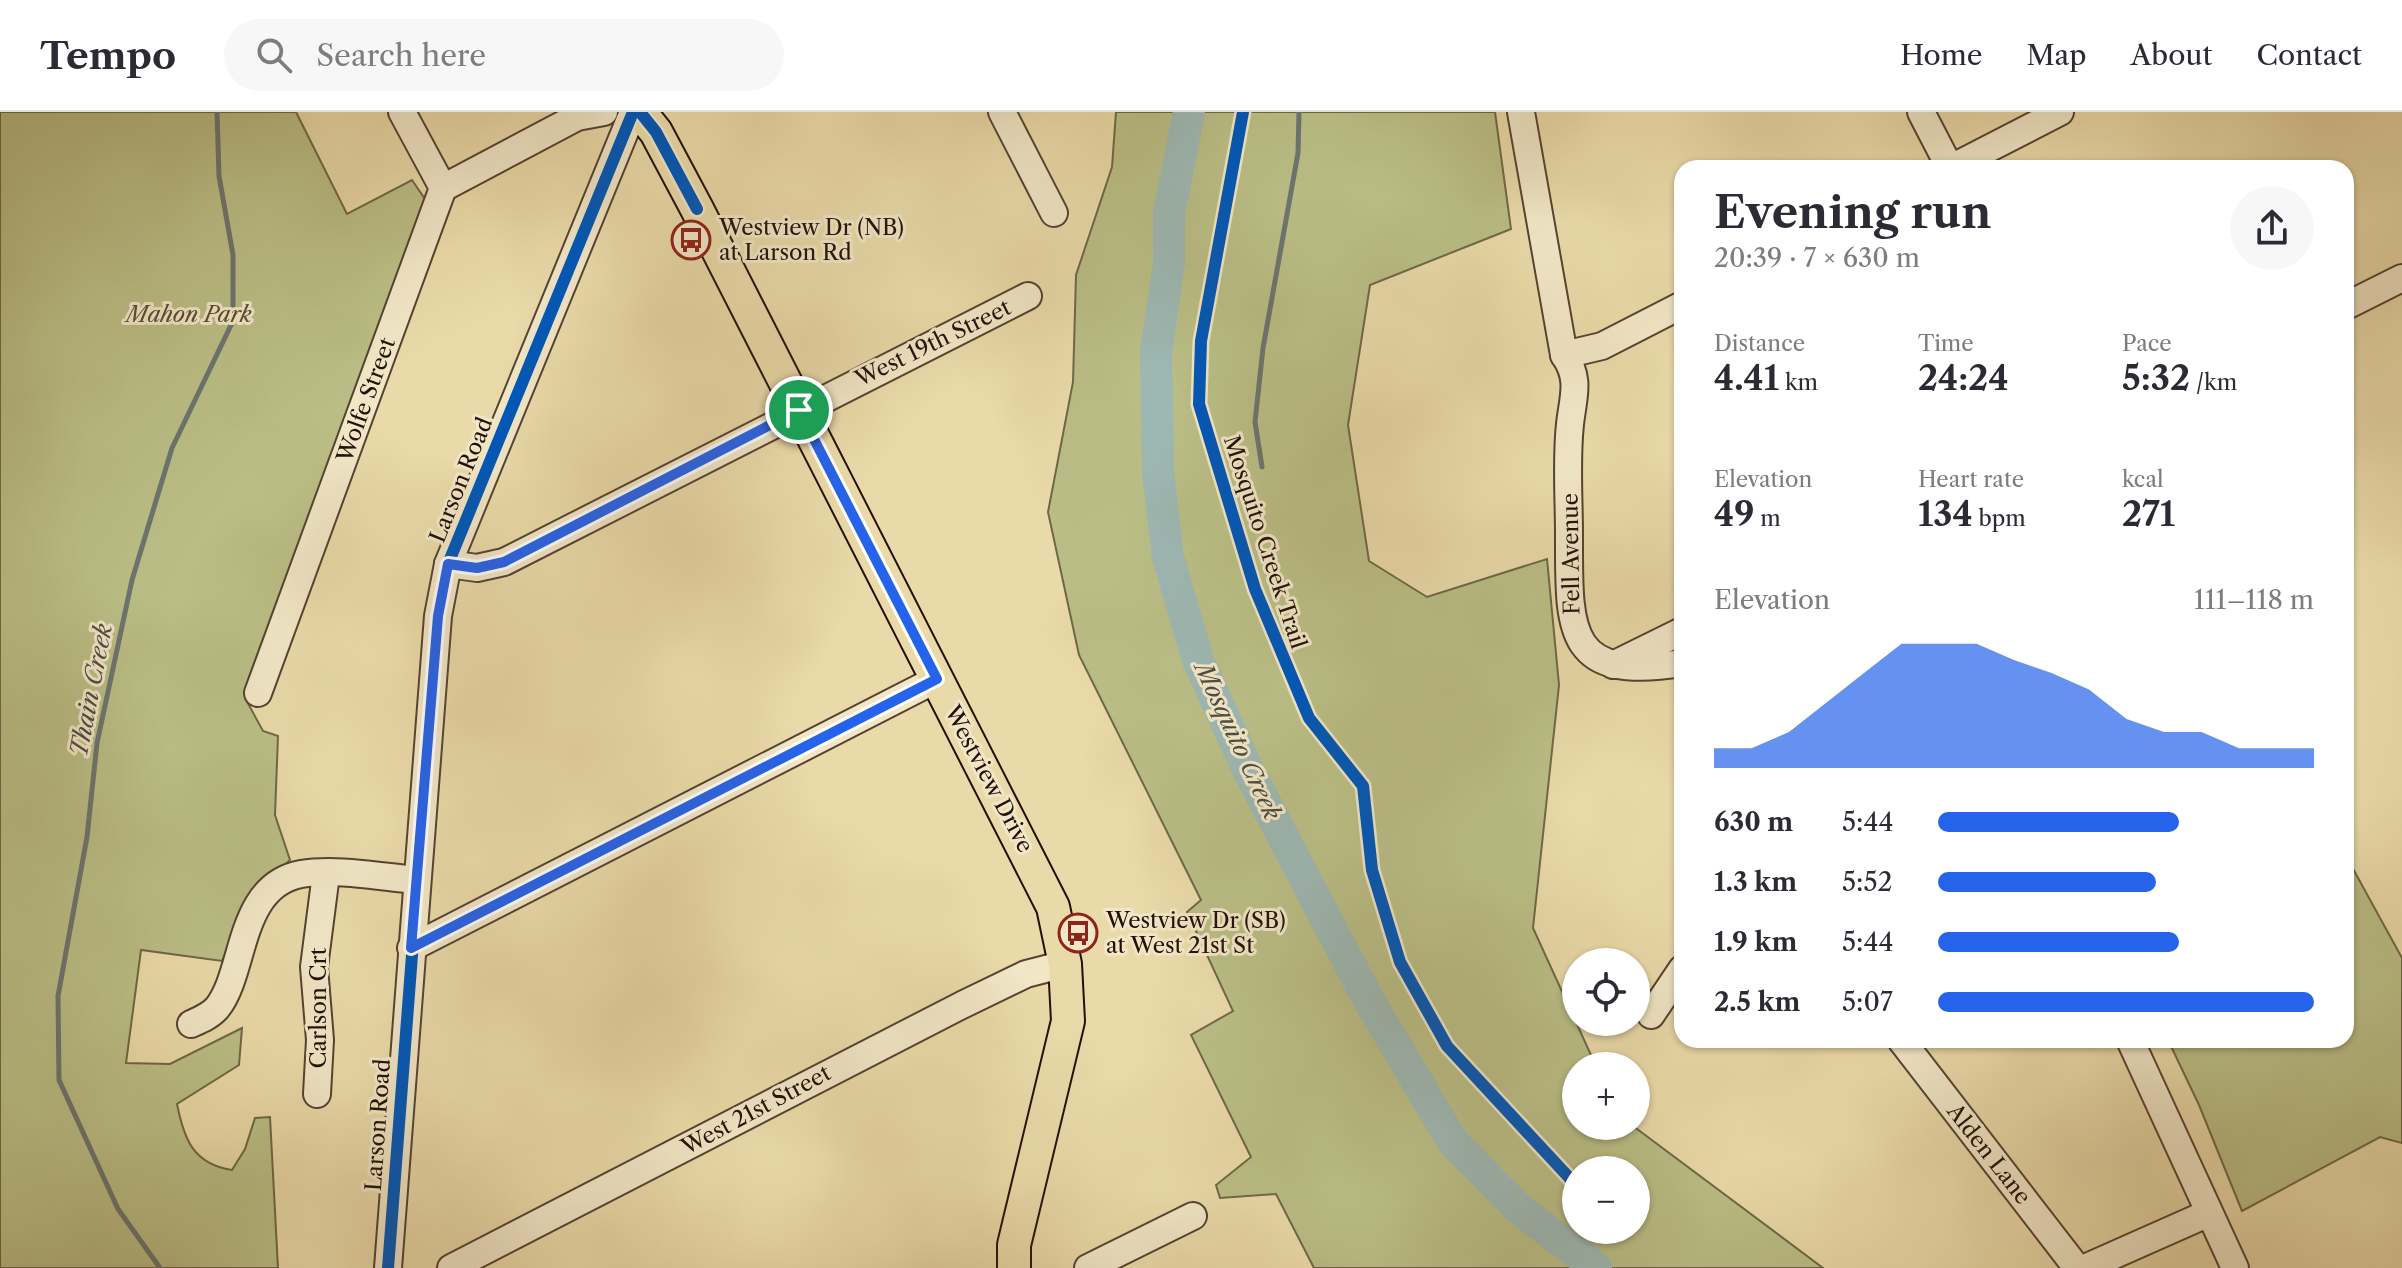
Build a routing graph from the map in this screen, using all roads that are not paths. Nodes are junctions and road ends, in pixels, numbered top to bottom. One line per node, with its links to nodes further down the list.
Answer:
1 (402, 112): 11 (street)
2 (604, 112): 11 (street)
3 (633, 112): 19 (street, Larson Road)
4 (640, 112): 18 (main road, Westview Drive)
5 (1002, 112): 12 (street)
6 (1521, 112): 17 (street, Fell Avenue)
7 (1921, 112): 9 (street)
8 (2060, 112): 10 (street)
9 (1946, 160)
10 (1966, 160)
11 (443, 188): 24 (street, Wolfe Street)
12 (1054, 213)
13 (2402, 278): 15 (street)
14 (1028, 296): 18 (street, West 19th Street)
15 (2354, 302)
16 (1674, 309): 17 (street)
17 (1564, 355): 22 (street, Fell Avenue)
18 (799, 410): 19 (street, West 19th Street); 23 (main road, Westview Drive)
19 (448, 564): 26 (street, Larson Road)
20 (1674, 635): 22 (street)
21 (1674, 664): 22 (street)
22 (1613, 665)
23 (937, 679): 27 (street); 28 (main road, Westview Drive)
24 (258, 693)
25 (326, 874): 26 (street); 31 (street); 34 (street, Carlson Crt)
26 (417, 880): 27 (street, Larson Road)
27 (411, 948): 37 (street, Larson Road)
28 (1065, 964): 38 (street, West 21st Street); 39 (main road, Westview Drive)
29 (1674, 981): 30 (street)
30 (1651, 1015)
31 (191, 1024)
32 (1907, 1048): 41 (street, Alden Lane)
33 (2134, 1048): 35 (street)
34 (317, 1094)
35 (2209, 1213): 42 (street); 43 (street)
36 (1193, 1216): 40 (street)
37 (388, 1268)
38 (451, 1268)
39 (1014, 1268)
40 (1088, 1268)
41 (2077, 1268)
42 (2085, 1268)
43 (2235, 1268)

